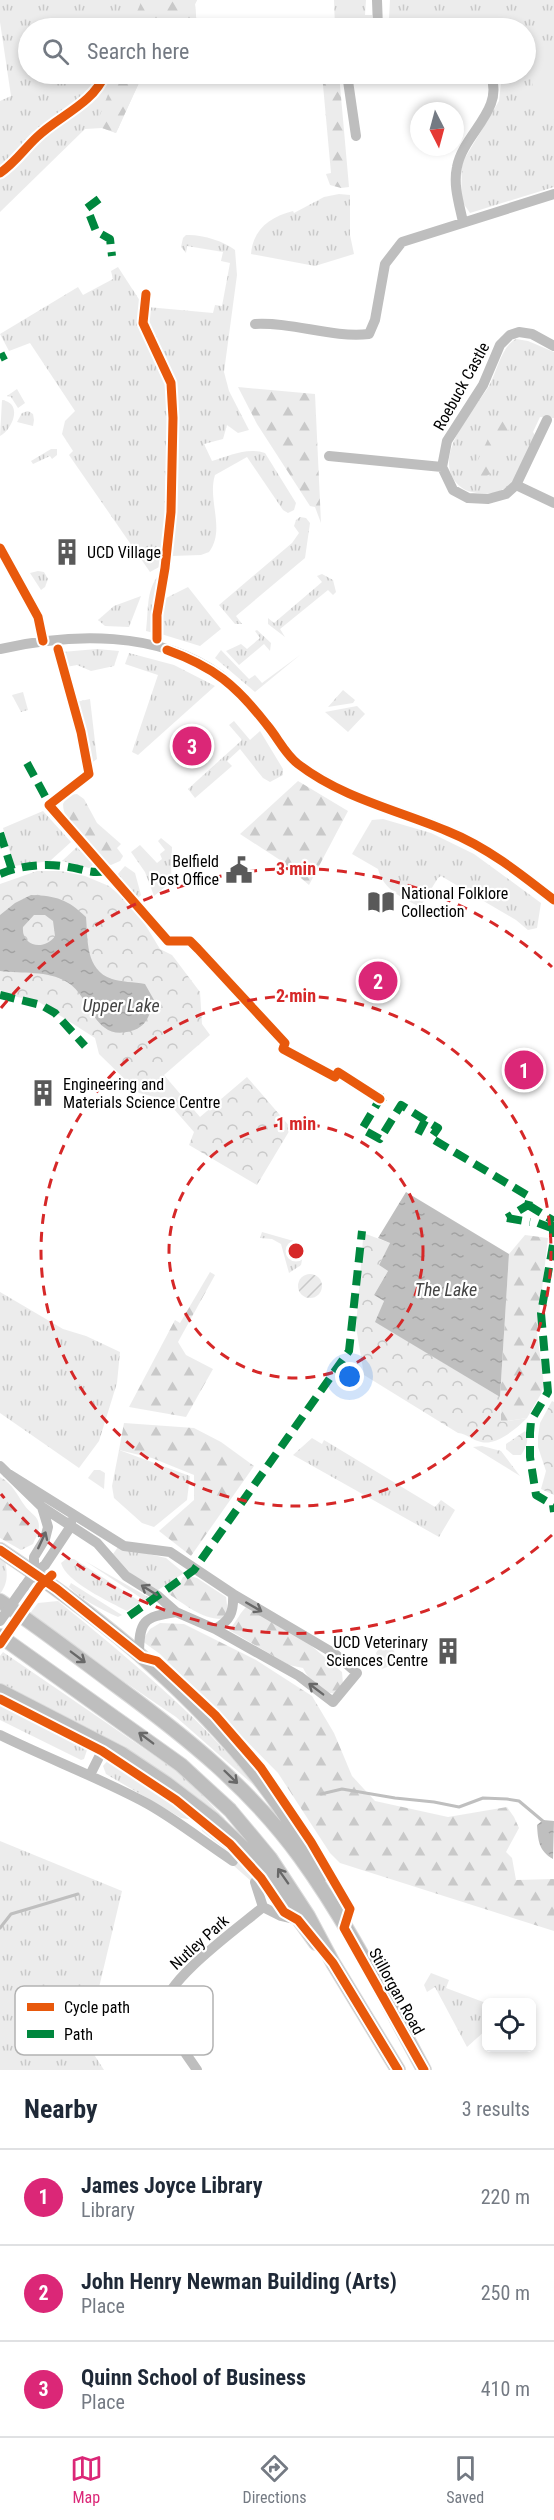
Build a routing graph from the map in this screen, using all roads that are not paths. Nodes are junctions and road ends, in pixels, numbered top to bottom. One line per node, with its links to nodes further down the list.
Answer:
1 (377, 0): 2 (street)
2 (378, 18)
3 (348, 84): 5 (street)
4 (492, 84): 7 (street)
5 (356, 136)
6 (554, 194): 7 (street)
7 (463, 222): 8 (street)
8 (255, 324)
9 (554, 346): 12 (street, Roebuck Castle)
10 (547, 420): 13 (street)
11 (329, 456): 12 (street)
12 (442, 467): 13 (street)
13 (516, 485): 14 (street)
14 (554, 503)
15 (0, 548): 16 (street)
16 (43, 641): 17 (street); 18 (street)
17 (0, 649)
18 (554, 900)
19 (4, 1470): 20 (street); 21 (street)
20 (42, 1507): 22 (street); 24 (street, one-way to 20)
21 (70, 1512): 22 (street); 25 (street)
22 (71, 1526): 24 (street); 27 (street, one-way to 22)
23 (0, 1550): 24 (main road)
24 (34, 1573): 28 (street, bridge); 31 (main road)
25 (233, 1594): 29 (street); 29 (street, one-way to 29)
26 (0, 1601): 38 (main road, Stillorgan Road, one-way to 38)
27 (176, 1612): 29 (street); 31 (street)
28 (0, 1622)
29 (215, 1629)
30 (0, 1636): 41 (main road, one-way to 30)
31 (139, 1655): 38 (main road)
32 (0, 1691): 34 (main road)
33 (0, 1735): 35 (street)
34 (105, 1745): 35 (street); 40 (main road)
35 (90, 1775): 36 (street)
36 (233, 1861)
37 (255, 1882): 39 (street)
38 (323, 1891): 46 (main road, Stillorgan Road)
39 (263, 1907): 40 (street); 42 (street, Nutley Park)
40 (298, 1920): 41 (main road)
41 (333, 1963): 45 (main road)
42 (173, 1986)
43 (188, 2055): 44 (street, Nutley Park)
44 (197, 2070)
45 (398, 2070)
46 (424, 2070)

